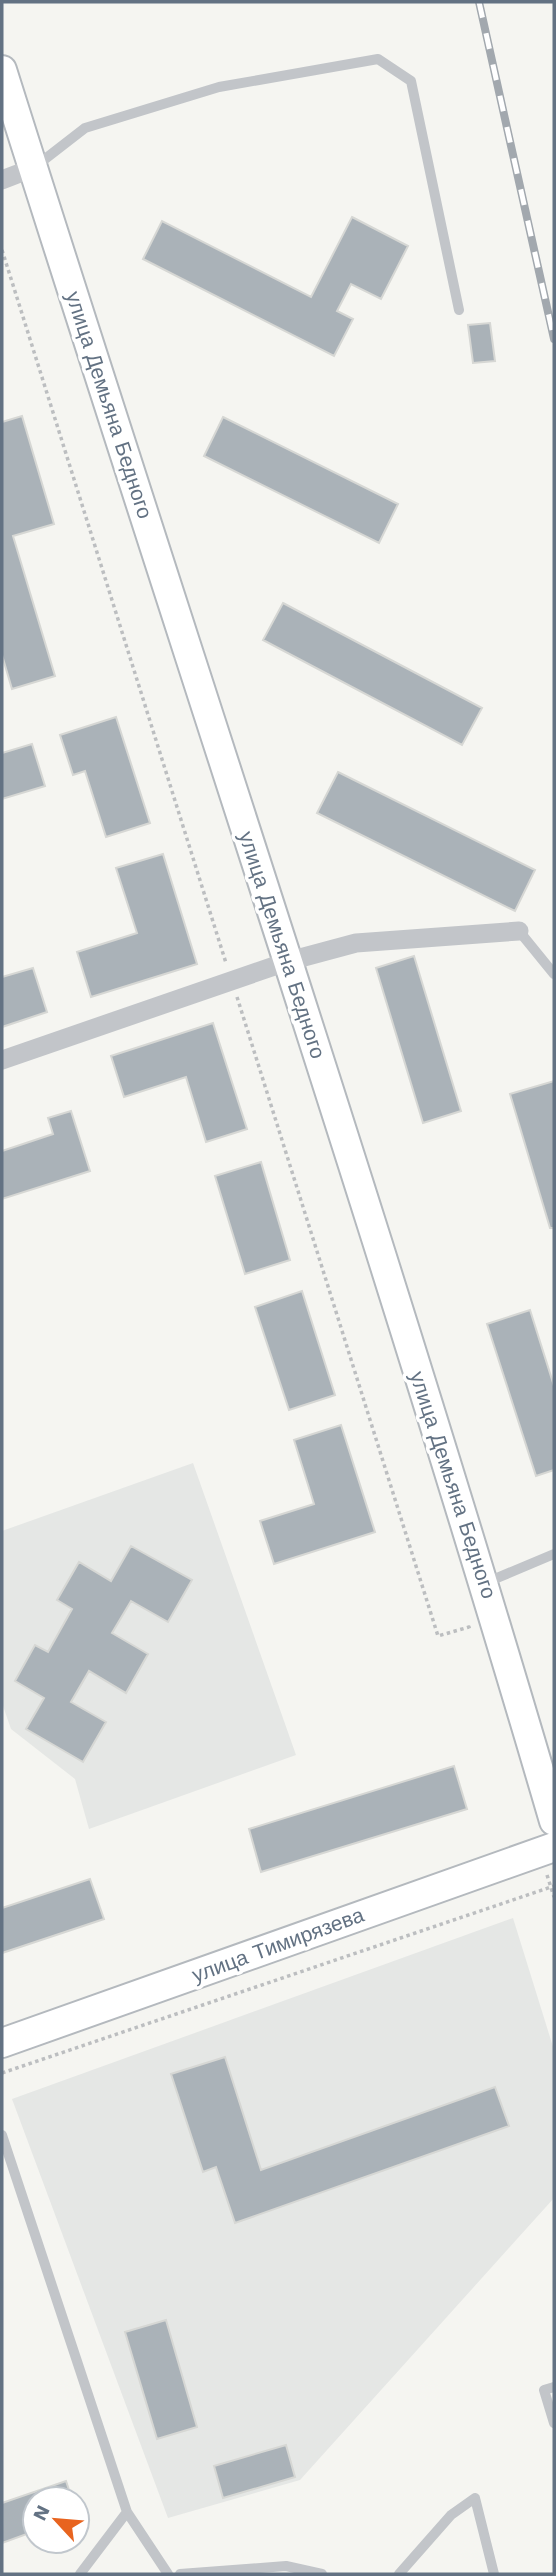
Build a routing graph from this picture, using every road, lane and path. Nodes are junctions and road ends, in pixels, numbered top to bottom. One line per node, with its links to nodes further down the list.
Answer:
1 (2, 71): 2 (main road, улица Демьяна Бедного)
2 (33, 168): 3 (street); 5 (lane); 7 (main road, улица Демьяна Бедного)
3 (2, 180)
4 (2, 250): 9 (path)
5 (459, 310)
6 (519, 931): 7 (street); 8 (lane)
7 (289, 961): 9 (street); 12 (main road, улица Демьяна Бедного)
8 (554, 974)
9 (232, 981): 10 (street); 13 (path)
10 (2, 1060)
11 (554, 1553): 12 (lane)
12 (484, 1584): 14 (main road, улица Демьяна Бедного)
13 (473, 1640)
14 (554, 1821)
15 (547, 1850): 16 (path); 18 (main road, улица Тимирязева)
16 (553, 1887): 17 (path); 19 (path)
17 (554, 1897)
18 (2, 2043)
19 (2, 2073)
20 (2, 2135): 23 (lane)
21 (554, 2387): 22 (lane)
22 (554, 2423)
23 (127, 2512): 24 (lane); 25 (lane)
24 (80, 2574)
25 (168, 2574)
26 (180, 2574): 27 (lane)
27 (322, 2574)
28 (399, 2574): 29 (lane)
29 (494, 2574)

